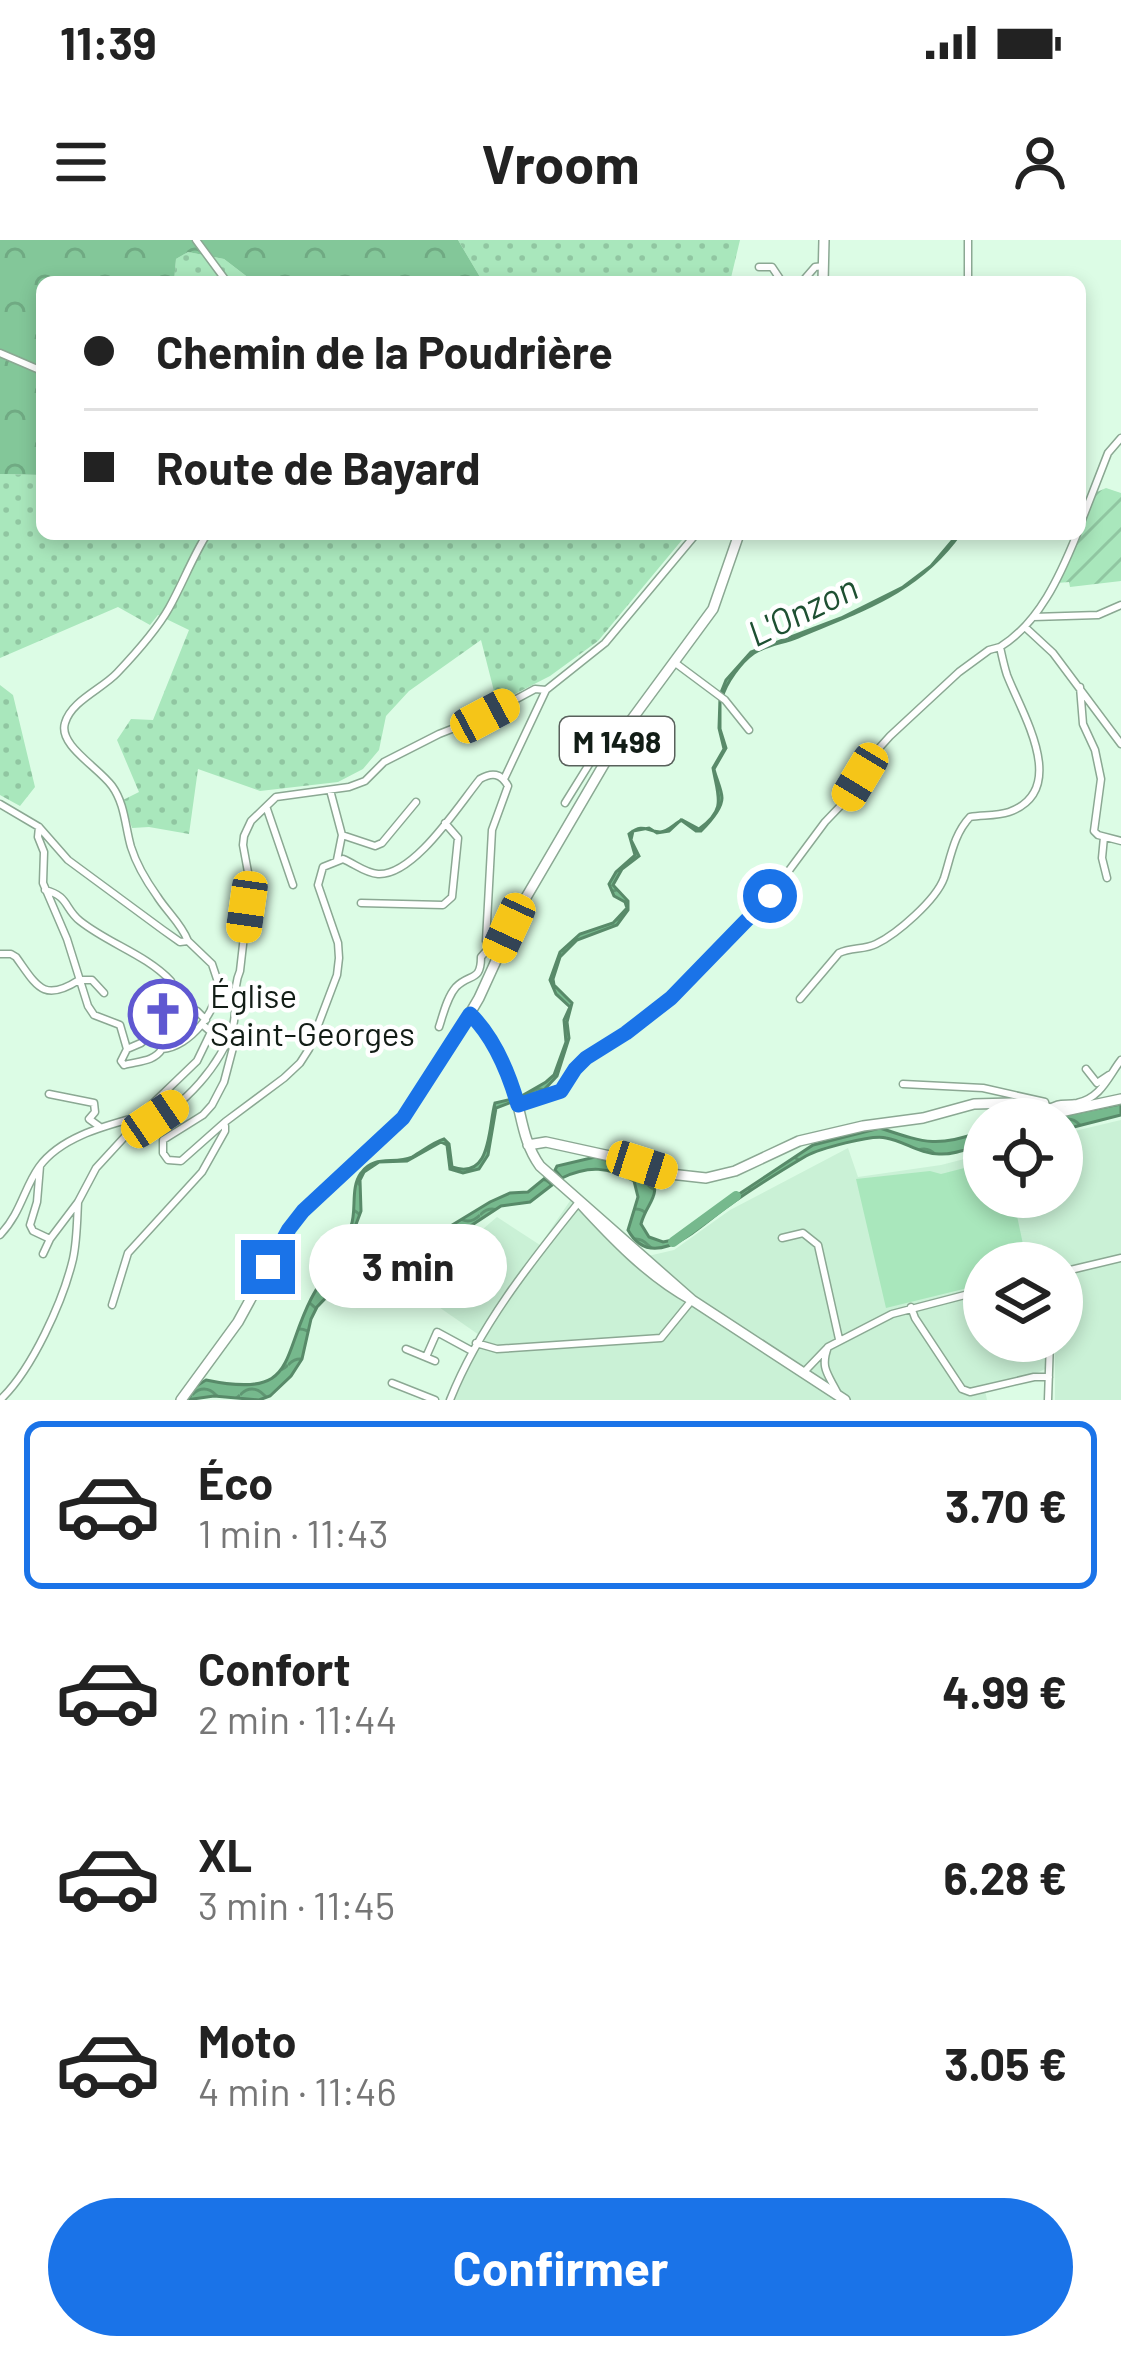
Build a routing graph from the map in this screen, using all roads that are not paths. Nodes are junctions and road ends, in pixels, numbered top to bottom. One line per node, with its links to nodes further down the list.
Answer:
1 (196, 240): 6 (street)
2 (824, 240): 4 (main road)
3 (968, 240): 10 (street)
4 (824, 266): 8 (street); 9 (main road)
5 (759, 267): 7 (street)
6 (223, 276)
7 (778, 276)
8 (807, 276)
9 (824, 276)
10 (968, 276)
11 (0, 353): 12 (street)
12 (36, 368)
13 (1121, 438): 14 (street)
14 (1086, 510)
15 (203, 540): 45 (street)
16 (692, 540): 25 (street)
17 (737, 540): 23 (main road, M 1498)
18 (1073, 540): 20 (street)
19 (1121, 605): 20 (street)
20 (1033, 617): 21 (street)
21 (1026, 628): 22 (street); 24 (street)
22 (1000, 647): 53 (street); 71 (street)
23 (674, 662): 26 (main road, M 1498); 27 (street)
24 (1080, 687): 28 (street); 38 (street)
25 (546, 690): 29 (street); 30 (street)
26 (624, 730): 32 (street); 46 (main road, M 1498)
27 (749, 730)
28 (1121, 744)
29 (504, 778): 35 (street); 46 (street)
30 (330, 790): 34 (street); 37 (street)
31 (416, 802): 37 (street)
32 (565, 803)
33 (0, 804): 36 (street)
34 (267, 808): 42 (street); 52 (street)
35 (445, 823): 40 (street); 44 (street)
36 (39, 827): 43 (street); 45 (street)
37 (342, 835): 40 (street)
38 (1104, 837): 39 (street); 41 (street)
39 (1121, 841)
40 (338, 860): 75 (street)
41 (1107, 878)
42 (292, 884)
43 (45, 890): 48 (street); 51 (street)
44 (361, 903)
45 (188, 941): 49 (street)
46 (493, 951): 54 (main road, M 1498); 57 (street)
47 (0, 954): 48 (street)
48 (79, 980): 50 (street); 61 (street)
49 (218, 982): 52 (street); 56 (street)
50 (104, 993)
51 (169, 997)
52 (234, 998): 59 (street)
53 (800, 1000)
54 (470, 1014): 71 (main road); 106 (main road, M 1498)
55 (182, 1019): 56 (street); 58 (street); 60 (street)
56 (204, 1022): 58 (street); 74 (street)
57 (439, 1027)
58 (188, 1036): 62 (street)
59 (229, 1038): 74 (street); 75 (street)
60 (166, 1040): 61 (street); 62 (street)
61 (127, 1048): 62 (street)
62 (162, 1049)
63 (1121, 1060): 65 (street)
64 (1086, 1069): 65 (street)
65 (1112, 1073): 69 (street)
66 (903, 1084): 68 (street)
67 (49, 1094): 76 (street)
68 (1029, 1098)
69 (1083, 1100)
70 (1121, 1100): 73 (main road)
71 (518, 1105): 77 (main road)
72 (963, 1107): 78 (main road)
73 (1083, 1108)
74 (141, 1121): 76 (street); 81 (street)
75 (225, 1122): 91 (street)
76 (101, 1128): 80 (street)
77 (528, 1144): 78 (main road); 79 (main road)
78 (568, 1147): 79 (main road)
79 (536, 1160): 82 (main road)
80 (40, 1166): 83 (street); 85 (street)
81 (78, 1202): 85 (street); 105 (street)
82 (579, 1202): 90 (main road); 94 (street)
83 (0, 1235)
84 (782, 1238): 93 (street)
85 (50, 1239): 86 (street)
86 (43, 1254)
87 (1121, 1258): 88 (street)
88 (1083, 1267)
89 (963, 1295): 92 (street)
90 (692, 1300): 94 (street); 101 (main road)
91 (112, 1305)
92 (911, 1307): 93 (street); 102 (street)
93 (839, 1339): 95 (street)
94 (474, 1347): 97 (street); 108 (street)
95 (829, 1347): 100 (street); 101 (street)
96 (406, 1348): 97 (street)
97 (426, 1357): 98 (street)
98 (435, 1361)
99 (1049, 1362): 102 (street)
100 (823, 1365): 101 (street); 104 (street)
101 (806, 1373): 104 (main road)
102 (1049, 1377): 109 (street)
103 (392, 1383): 107 (street)
104 (841, 1396)
105 (0, 1400)
106 (181, 1400)
107 (435, 1400)
108 (450, 1400)
109 (1048, 1400)

